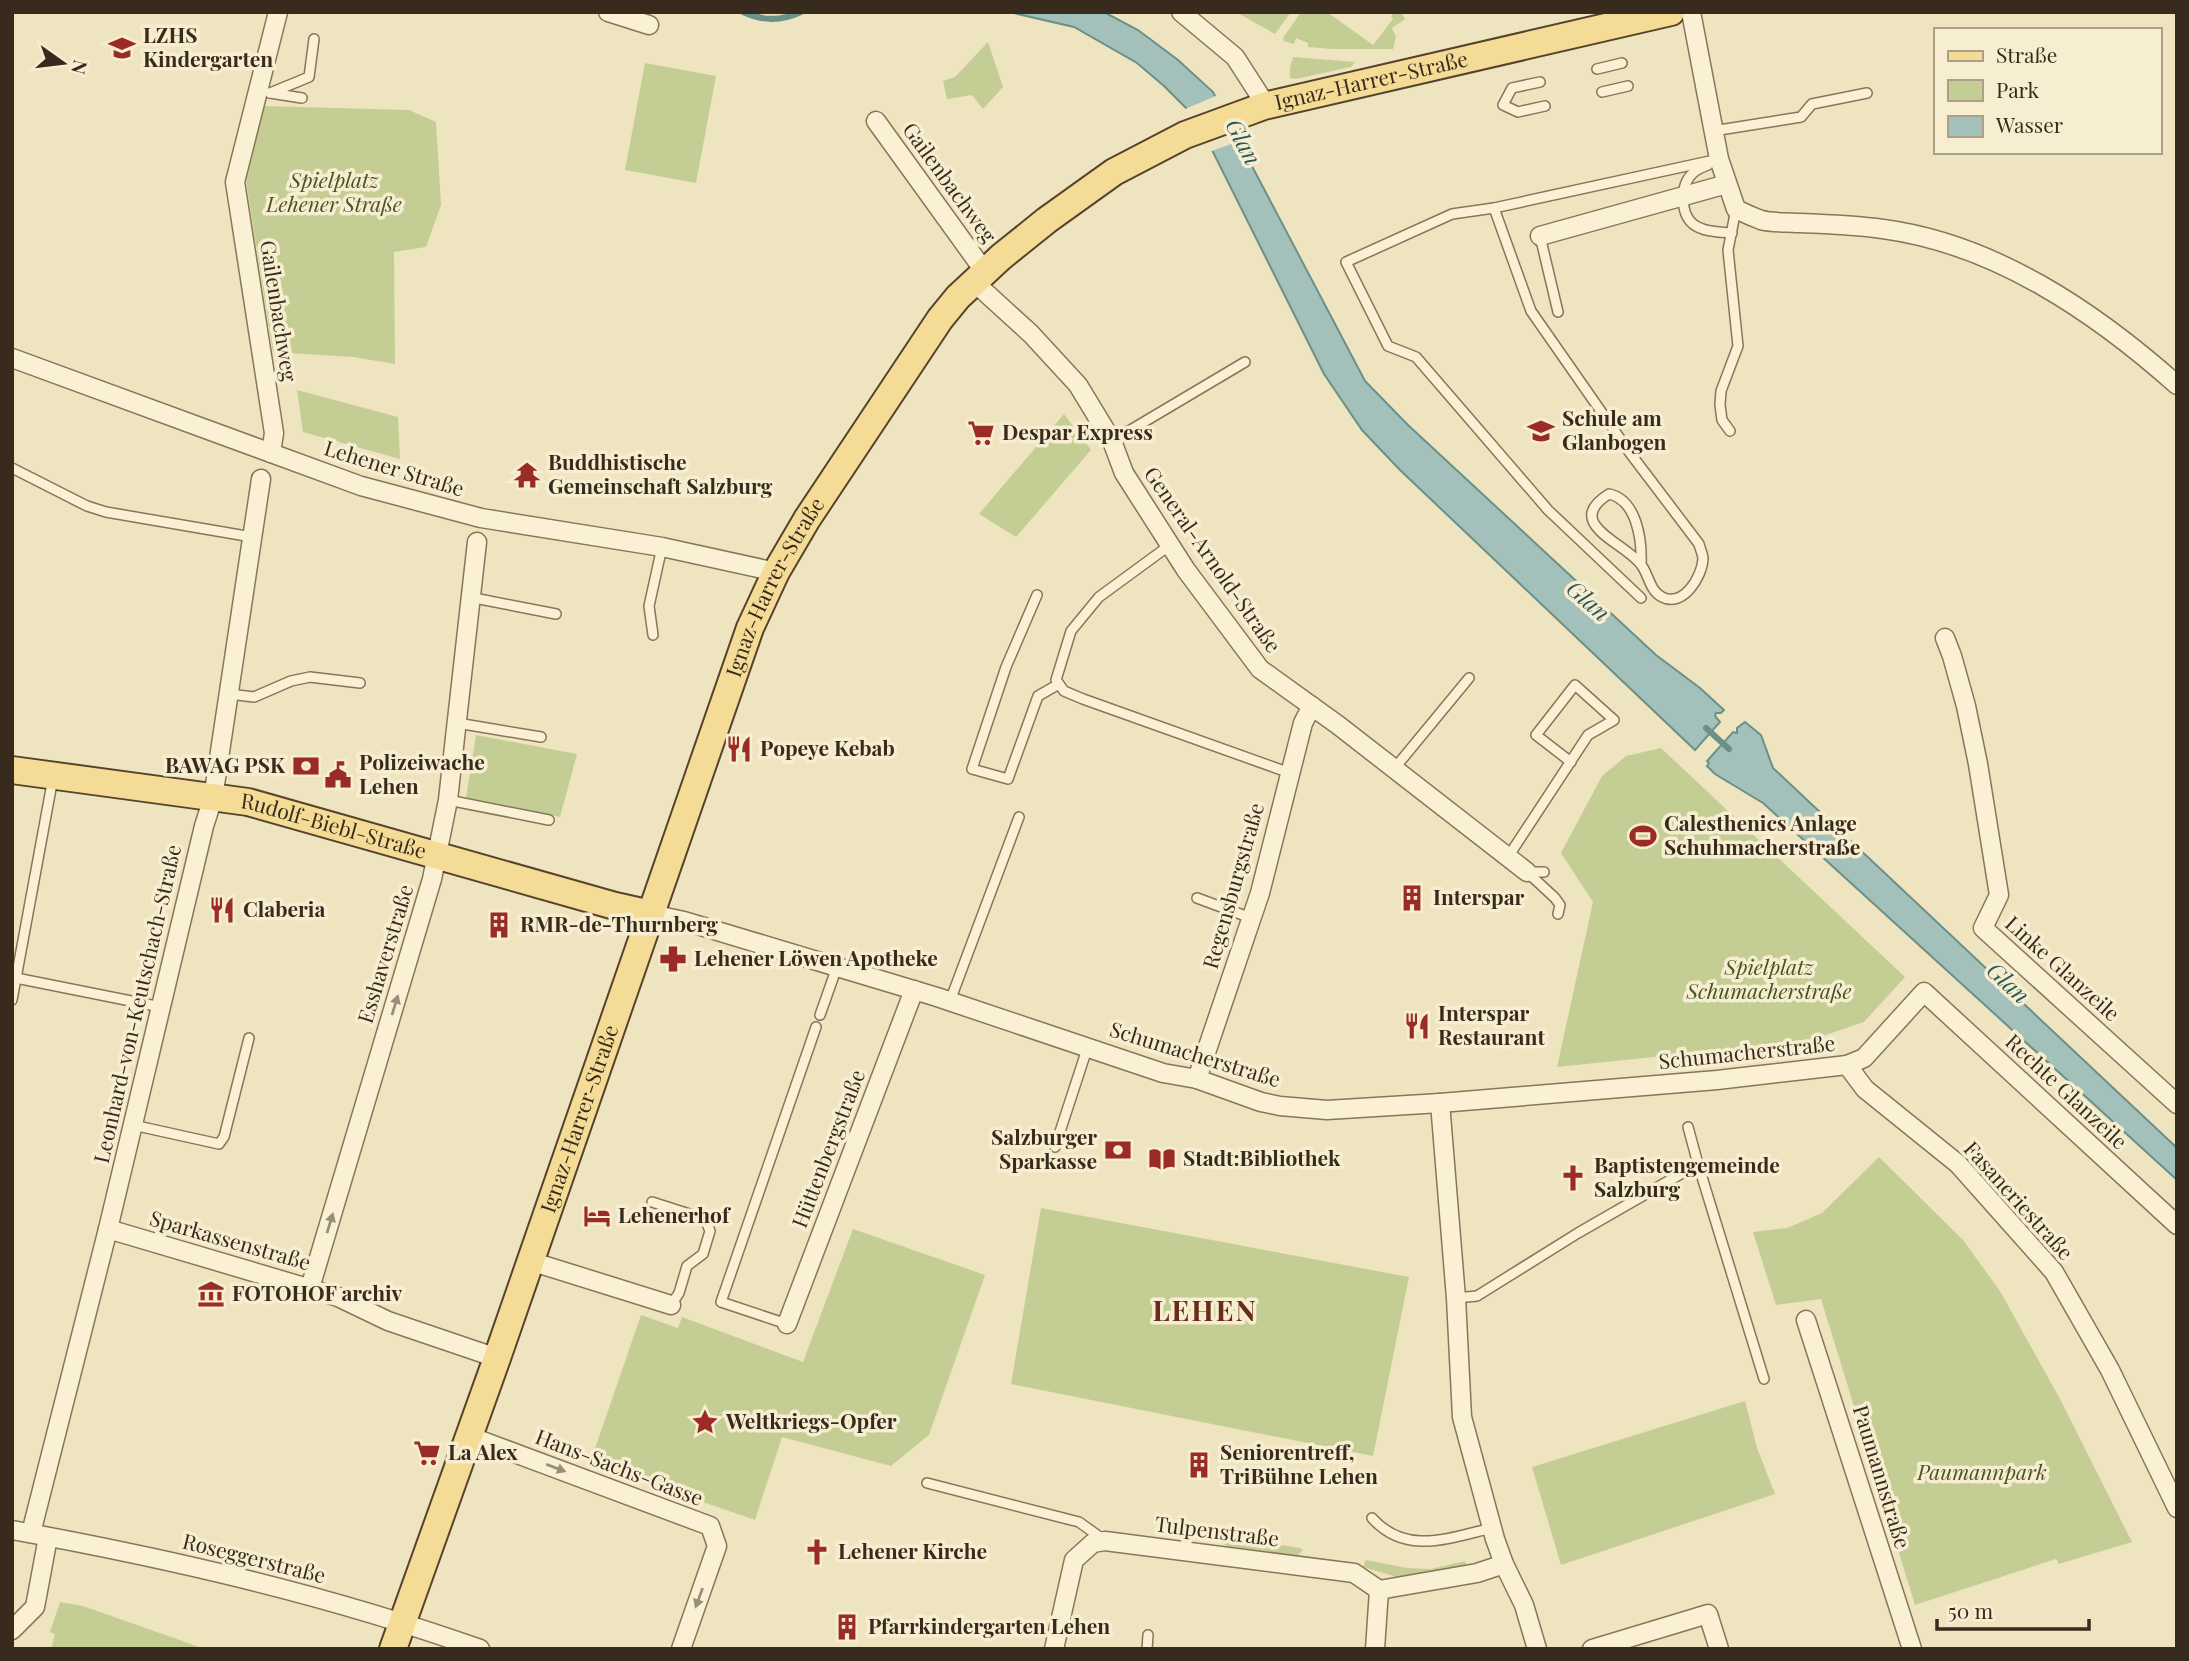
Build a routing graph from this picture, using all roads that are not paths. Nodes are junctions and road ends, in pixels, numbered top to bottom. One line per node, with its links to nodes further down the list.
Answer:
1 (278, 12): 12 (street, Gailenbachweg)
2 (608, 12): 6 (street)
3 (1181, 12): 17 (street)
4 (1671, 12): 17 (main road, Ignaz-Harrer-Straße)
5 (1691, 12): 19 (street)
6 (649, 25)
7 (314, 39): 12 (lane)
8 (1622, 63): 9 (lane)
9 (1597, 69)
10 (1540, 82): 16 (lane)
11 (1628, 86): 13 (lane)
12 (264, 92): 15 (lane); 34 (street, Gailenbachweg)
13 (1602, 92)
14 (1867, 93): 19 (lane)
15 (302, 98)
16 (1545, 106)
17 (1254, 109): 27 (main road, Ignaz-Harrer-Straße)
18 (876, 121): 27 (street, Gailenbachweg)
19 (1713, 131): 20 (street)
20 (1718, 159): 21 (street); 22 (lane); 23 (lane)
21 (1727, 184): 22 (street); 24 (street)
22 (1684, 196): 25 (lane); 26 (street)
23 (1493, 208): 41 (lane); 45 (lane)
24 (1736, 209): 25 (lane); 31 (street)
25 (1732, 233): 32 (lane)
26 (1540, 236): 28 (lane)
27 (979, 277): 33 (street, General-Arnold-Straße); 42 (main road, Ignaz-Harrer-Straße)
28 (1558, 312)
29 (12, 358): 34 (street, Lehener Straße)
30 (1245, 362): 33 (lane)
31 (2177, 385)
32 (1730, 430)
33 (1112, 441): 39 (street, General-Arnold-Straße)
34 (271, 453): 40 (street, Lehener Straße)
35 (12, 468): 37 (lane)
36 (261, 479): 37 (street, Leonhard-von-Keutschach-Straße)
37 (252, 537): 52 (street, Leonhard-von-Keutschach-Straße)
38 (477, 542): 44 (street, Esshaverstraße)
39 (1170, 545): 51 (lane); 53 (street, General-Arnold-Straße)
40 (662, 547): 42 (street, Lehener Straße); 47 (lane)
41 (1642, 564): 41 (lane)
42 (776, 572): 69 (main road, Ignaz-Harrer-Straße)
43 (1037, 595): 51 (lane)
44 (469, 597): 46 (lane); 54 (street, Esshaverstraße)
45 (1641, 598)
46 (556, 614)
47 (653, 635)
48 (1945, 638): 86 (street, Linke Glanzeile)
49 (1469, 678): 57 (lane)
50 (360, 682): 52 (lane)
51 (1059, 684): 59 (lane)
52 (229, 694): 61 (street, Leonhard-von-Keutschach-Straße)
53 (1312, 706): 57 (street, General-Arnold-Straße); 59 (street, Regensburgstraße)
54 (457, 723): 55 (lane); 62 (street, Esshaverstraße)
55 (541, 737)
56 (1570, 762): 56 (lane); 66 (lane)
57 (1394, 769): 66 (street, General-Arnold-Straße)
58 (12, 770): 60 (main road, Rudolf-Biebl-Straße)
59 (1290, 773): 71 (street, Regensburgstraße)
60 (53, 776): 61 (main road, Rudolf-Biebl-Straße); 73 (lane)
61 (213, 798): 65 (main road, Rudolf-Biebl-Straße); 78 (street, Leonhard-von-Keutschach-Straße)
62 (448, 800): 64 (lane); 65 (street, Esshaverstraße)
63 (1019, 817): 77 (lane)
64 (549, 820)
65 (437, 856): 69 (main road, Rudolf-Biebl-Straße); 95 (street, Esshaverstraße, one-way to 65)
66 (1508, 857): 67 (street, General-Arnold-Straße)
67 (1535, 872): 70 (lane)
68 (1197, 898): 71 (lane)
69 (650, 914): 72 (street, Schumacherstraße); 94 (main road, Ignaz-Harrer-Straße)
70 (1558, 914)
71 (1251, 918): 84 (street, Regensburgstraße)
72 (837, 967): 74 (street, Schumacherstraße); 79 (lane)
73 (16, 978): 76 (lane); 78 (lane)
74 (914, 990): 77 (street, Schumacherstraße); 99 (street, Hüttenbergstraße)
75 (1924, 992): 83 (street, Schumacherstraße); 92 (street, Rechte Glanzeile)
76 (12, 1000)
77 (950, 1001): 82 (street, Schumacherstraße)
78 (161, 1007): 87 (street, Leonhard-von-Keutschach-Straße)
79 (820, 1015)
80 (816, 1027): 99 (lane)
81 (249, 1038): 87 (lane)
82 (1088, 1046): 84 (street, Schumacherstraße); 89 (lane)
83 (1847, 1065): 85 (street, Schumacherstraße); 104 (street, Fasaneriestraße)
84 (1196, 1079): 85 (street, Schumacherstraße)
85 (1440, 1103): 96 (street)
86 (2177, 1104)
87 (133, 1125): 93 (street, Leonhard-von-Keutschach-Straße)
88 (1688, 1127): 90 (lane)
89 (1055, 1147)
90 (1698, 1164): 96 (lane); 101 (lane)
91 (652, 1202): 97 (lane)
92 (2177, 1225)
93 (107, 1229): 95 (street, Sparkassenstraße); 108 (street, Leonhard-von-Keutschach-Straße)
94 (530, 1261): 97 (street); 100 (main road, Ignaz-Harrer-Straße)
95 (310, 1288): 100 (street, Sparkassenstraße)
96 (1456, 1298): 106 (street)
97 (671, 1305)
98 (1806, 1320): 124 (street, Paumannstraße)
99 (787, 1324)
100 (497, 1358): 102 (main road, Ignaz-Harrer-Straße)
101 (1764, 1379)
102 (469, 1436): 112 (main road, Ignaz-Harrer-Straße); 117 (street, Hans-Sachs-Gasse, one-way to 117)
103 (927, 1483): 109 (lane, Tulpenstraße)
104 (2177, 1508)
105 (1372, 1518): 106 (lane)
106 (1492, 1528): 110 (street)
107 (12, 1530): 108 (street, Roseggerstraße)
108 (40, 1535): 112 (street, Roseggerstraße); 113 (street, Leonhard-von-Keutschach-Straße)
109 (1105, 1541): 111 (street, Tulpenstraße); 118 (street)
110 (1504, 1564): 111 (street); 121 (street)
111 (1379, 1590): 120 (street)
112 (403, 1621): 115 (main road, Ignaz-Harrer-Straße); 116 (street, Roseggerstraße)
113 (12, 1630)
114 (1148, 1634): 119 (lane)
115 (393, 1649)
116 (480, 1649)
117 (681, 1649)
118 (1054, 1649)
119 (1147, 1649)
120 (1375, 1649)
121 (1536, 1649)
122 (1592, 1649): 123 (street)
123 (1719, 1649)
124 (1912, 1649)

